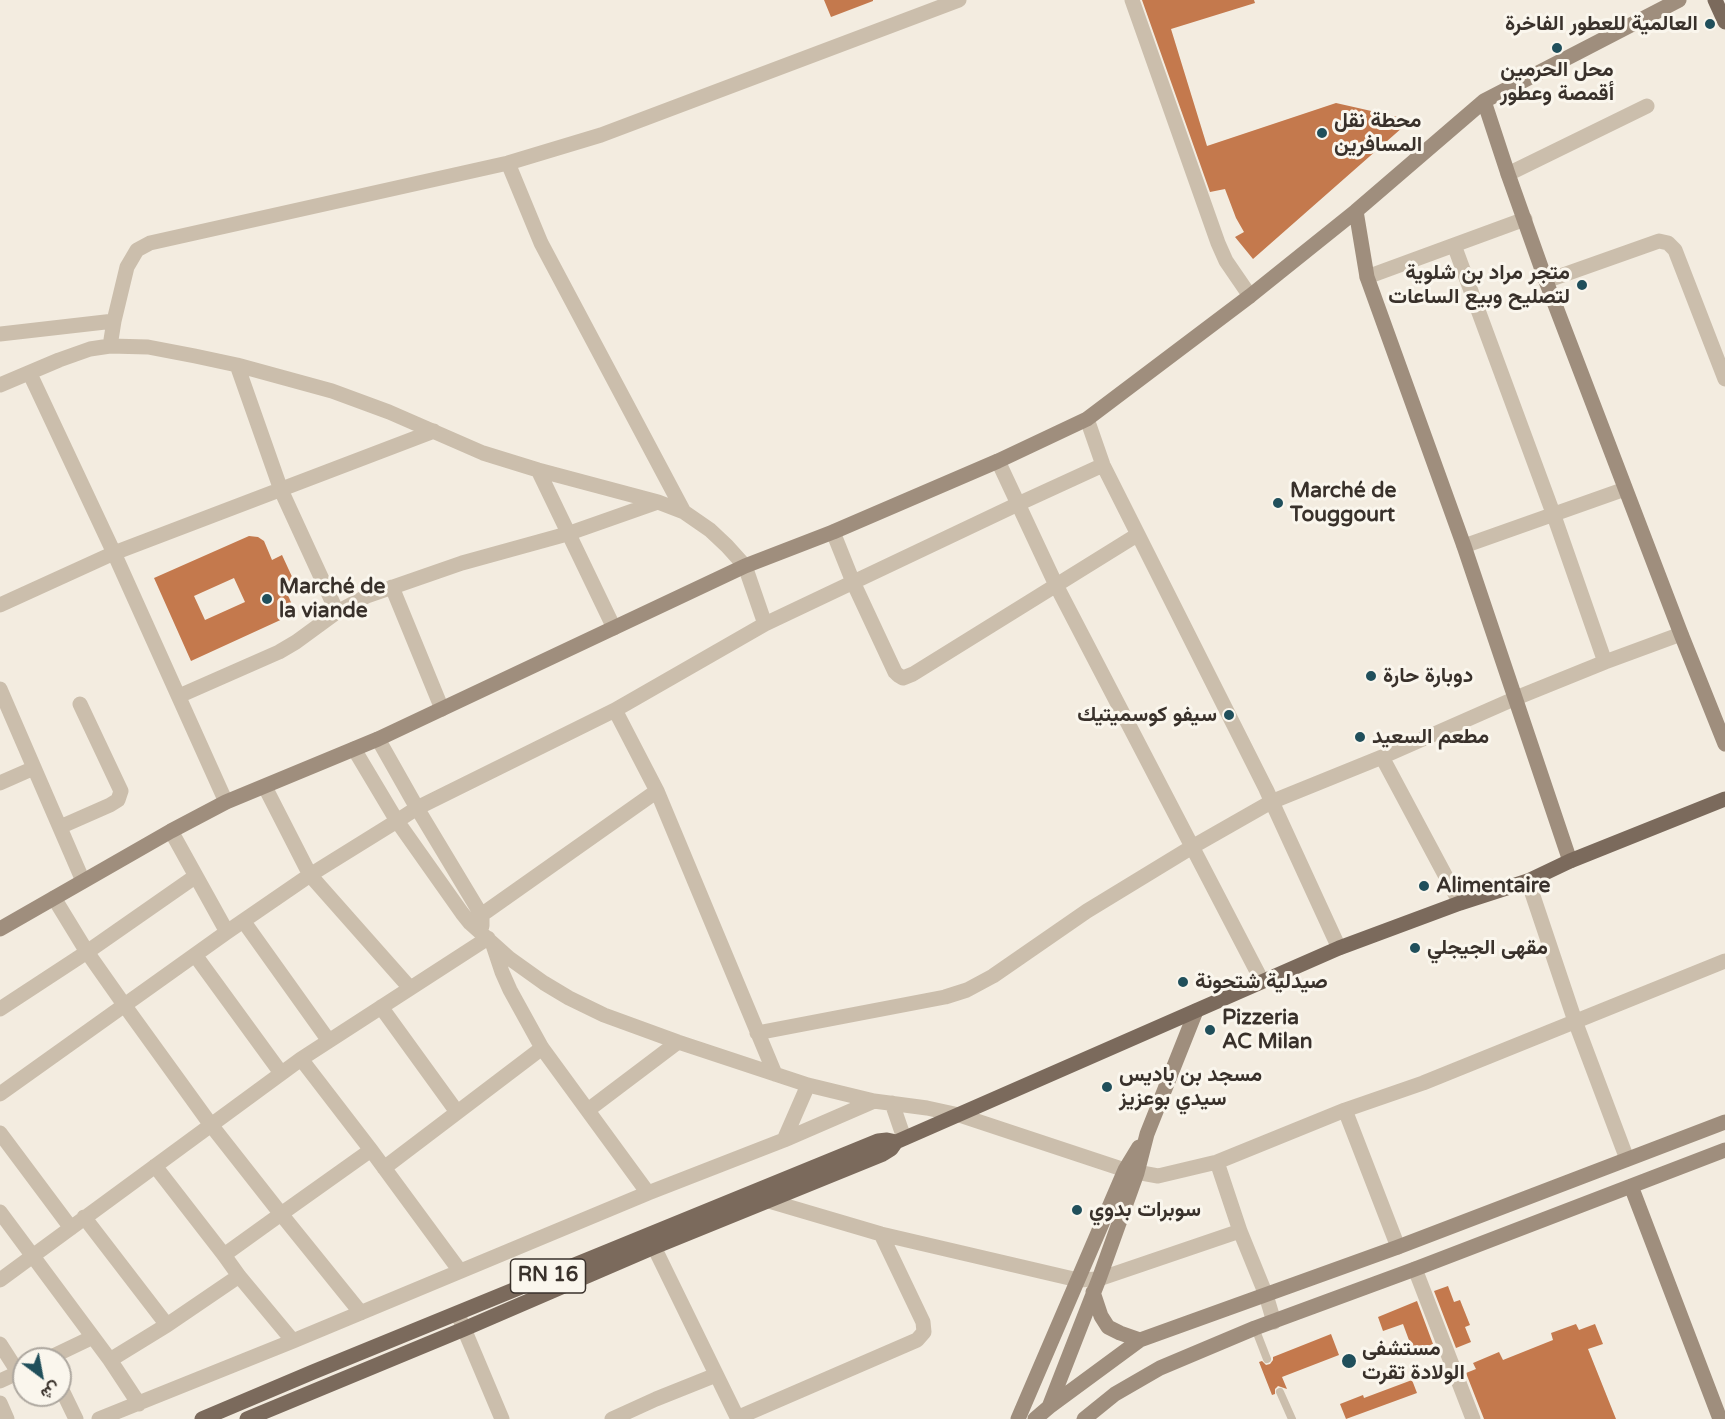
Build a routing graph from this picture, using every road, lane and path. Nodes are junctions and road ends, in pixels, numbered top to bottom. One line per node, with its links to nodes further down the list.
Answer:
1 (959, 0): 8 (street)
2 (1132, 0): 15 (street)
3 (1679, 0): 6 (main road)
4 (1716, 0): 5 (main road)
5 (1725, 22)
6 (1484, 101): 9 (main road); 10 (main road)
7 (1647, 106): 9 (street)
8 (508, 163): 16 (street); 32 (street)
9 (1508, 174): 11 (main road)
10 (1356, 211): 13 (main road); 15 (main road)
11 (1524, 219): 12 (street); 14 (main road)
12 (1454, 245): 13 (street); 33 (street)
13 (1367, 277): 37 (main road)
14 (1546, 281): 21 (street); 29 (main road)
15 (1250, 296): 23 (main road)
16 (114, 321): 17 (street); 18 (street)
17 (0, 334)
18 (110, 346): 19 (street); 20 (street)
19 (237, 365): 24 (street); 28 (street)
20 (30, 374): 22 (street); 38 (street)
21 (1725, 379)
22 (0, 385)
23 (1087, 419): 25 (main road); 26 (street)
24 (434, 431): 27 (street); 28 (street)
25 (998, 462): 31 (street); 34 (main road)
26 (1102, 465): 31 (street); 36 (street)
27 (538, 470): 30 (street); 35 (street)
28 (281, 489): 38 (street); 44 (street)
29 (1625, 489): 33 (street); 47 (main road)
30 (658, 502): 32 (street); 35 (street)
31 (1018, 504): 40 (street); 41 (street)
32 (684, 512): 39 (street)
33 (1553, 513): 37 (street); 48 (street)
34 (833, 532): 39 (main road); 40 (street)
35 (567, 534): 42 (street); 46 (street)
36 (1137, 535): 41 (street); 65 (street)
37 (1464, 546): 51 (main road)
38 (114, 553): 43 (street); 50 (street)
39 (745, 566): 45 (street); 46 (main road)
40 (853, 582): 41 (street); 45 (street)
41 (1056, 585): 70 (street)
42 (392, 587): 44 (street); 53 (street)
43 (0, 605)
44 (337, 612): 50 (street)
45 (765, 624): 54 (street)
46 (614, 628): 53 (main road)
47 (1681, 634): 48 (street); 56 (main road)
48 (1605, 662): 51 (street)
49 (0, 689): 59 (street)
50 (179, 696): 64 (street)
51 (1516, 698): 58 (street); 71 (main road)
52 (80, 704): 68 (street)
53 (442, 709): 55 (main road)
54 (615, 710): 62 (street); 66 (street)
55 (378, 739): 57 (main road); 66 (street)
56 (1725, 744)
57 (354, 749): 61 (main road); 67 (street)
58 (1382, 758): 65 (street); 77 (street)
59 (34, 768): 60 (street); 68 (street)
60 (0, 783)
61 (265, 787): 64 (main road); 72 (street)
62 (657, 791): 80 (street); 93 (street)
63 (1725, 799): 71 (main road, RN 16)
64 (226, 802): 69 (main road)
65 (1271, 802): 70 (street); 82 (street)
66 (417, 808): 67 (street); 80 (street)
67 (397, 820): 72 (street); 80 (street)
68 (60, 827): 74 (street)
69 (171, 831): 73 (street); 74 (main road)
70 (1192, 847): 86 (street); 93 (street)
71 (1570, 861): 75 (main road, RN 16)
72 (310, 875): 78 (street); 87 (street)
73 (196, 876): 81 (street); 83 (street)
74 (83, 881): 76 (main road)
75 (1528, 881): 77 (main road, RN 16); 92 (street)
76 (54, 898): 79 (main road); 83 (street)
77 (1460, 903): 82 (main road, RN 16)
78 (244, 922): 81 (street); 94 (street)
79 (0, 929)
80 (483, 930): 87 (street); 95 (street); 96 (street)
81 (227, 932): 84 (street)
82 (1339, 948): 86 (main road, RN 16)
83 (87, 952): 88 (street); 90 (street)
84 (195, 955): 88 (street); 98 (street)
85 (1725, 961): 92 (street)
86 (1262, 981): 91 (main road, RN 16)
87 (410, 988): 89 (street)
88 (125, 1006): 101 (street); 109 (street)
89 (381, 1007): 94 (street); 106 (street)
90 (0, 1009)
91 (1196, 1011): 107 (main road, RN 16); 119 (main road)
92 (1575, 1021): 105 (street); 115 (street)
93 (757, 1033): 99 (street)
94 (329, 1041): 97 (street)
95 (678, 1042): 99 (street); 104 (street)
96 (542, 1048): 104 (street); 106 (street)
97 (301, 1059): 98 (street); 113 (street)
98 (281, 1073): 109 (street)
99 (775, 1074): 100 (street)
100 (808, 1085): 102 (street); 111 (street)
101 (0, 1094)
102 (874, 1101): 103 (street); 111 (street)
103 (892, 1103): 107 (street); 112 (street)
104 (588, 1110): 121 (street)
105 (1345, 1110): 116 (street); 130 (street)
106 (457, 1112): 118 (street)
107 (959, 1115): 112 (main road, RN 16); 119 (street)
108 (1725, 1122): 115 (main road)
109 (211, 1125): 117 (street); 124 (street)
110 (0, 1133): 126 (street)
111 (784, 1140): 121 (street)
112 (900, 1140): 122 (main road, RN 16); 141 (main road, RN 16)
113 (371, 1150): 118 (street); 124 (street)
114 (1725, 1150): 120 (main road)
115 (1627, 1159): 130 (main road)
116 (1217, 1162): 119 (street); 127 (street)
117 (154, 1166): 125 (street); 131 (street)
118 (384, 1168): 134 (street)
119 (1131, 1172): 137 (main road); 138 (main road)
120 (1631, 1186): 133 (main road); 173 (main road)
121 (648, 1193): 134 (street)
122 (769, 1201): 128 (street); 129 (main road, RN 16)
123 (0, 1212): 132 (street)
124 (281, 1214): 131 (street); 140 (street)
125 (84, 1217): 126 (street); 143 (street)
126 (71, 1228): 132 (street)
127 (1240, 1231): 138 (street); 139 (street)
128 (881, 1234): 137 (street); 166 (street)
129 (654, 1247): 145 (main road, RN 16); 154 (street)
130 (1398, 1247): 139 (main road)
131 (224, 1255): 135 (street)
132 (32, 1256): 136 (street); 146 (street)
133 (1415, 1269): 142 (main road); 172 (street)
134 (459, 1271): 140 (street)
135 (238, 1276): 143 (street); 148 (street)
136 (0, 1280)
137 (1077, 1280): 138 (street); 167 (main road)
138 (1096, 1285): 147 (main road); 159 (main road)
139 (1266, 1294): 142 (street); 147 (main road)
140 (361, 1313): 148 (street)
141 (457, 1313): 145 (street); 162 (main road, RN 16)
142 (1274, 1322): 144 (main road)
143 (167, 1325): 153 (street)
144 (1255, 1328): 152 (lane); 169 (main road)
145 (464, 1329): 163 (main road, RN 16); 164 (street)
146 (93, 1337): 150 (street); 153 (street)
147 (1140, 1340): 159 (main road)
148 (293, 1341): 157 (street)
149 (0, 1344): 151 (street)
150 (72, 1347)
151 (12, 1359)
152 (1267, 1359)
153 (110, 1360): 157 (street)
154 (716, 1376): 165 (street); 166 (street)
155 (1280, 1392): 158 (lane)
156 (0, 1403): 160 (street)
157 (139, 1404): 161 (street)
158 (1286, 1410): 170 (lane); 171 (lane)
159 (1046, 1413): 168 (main road)
160 (7, 1419)
161 (99, 1419)
162 (202, 1419)
163 (247, 1419)
164 (502, 1419)
165 (612, 1419)
166 (738, 1419)
167 (1018, 1419)
168 (1035, 1419)
169 (1084, 1419)
170 (1281, 1419)
171 (1292, 1419)
172 (1473, 1419)
173 (1720, 1419)

